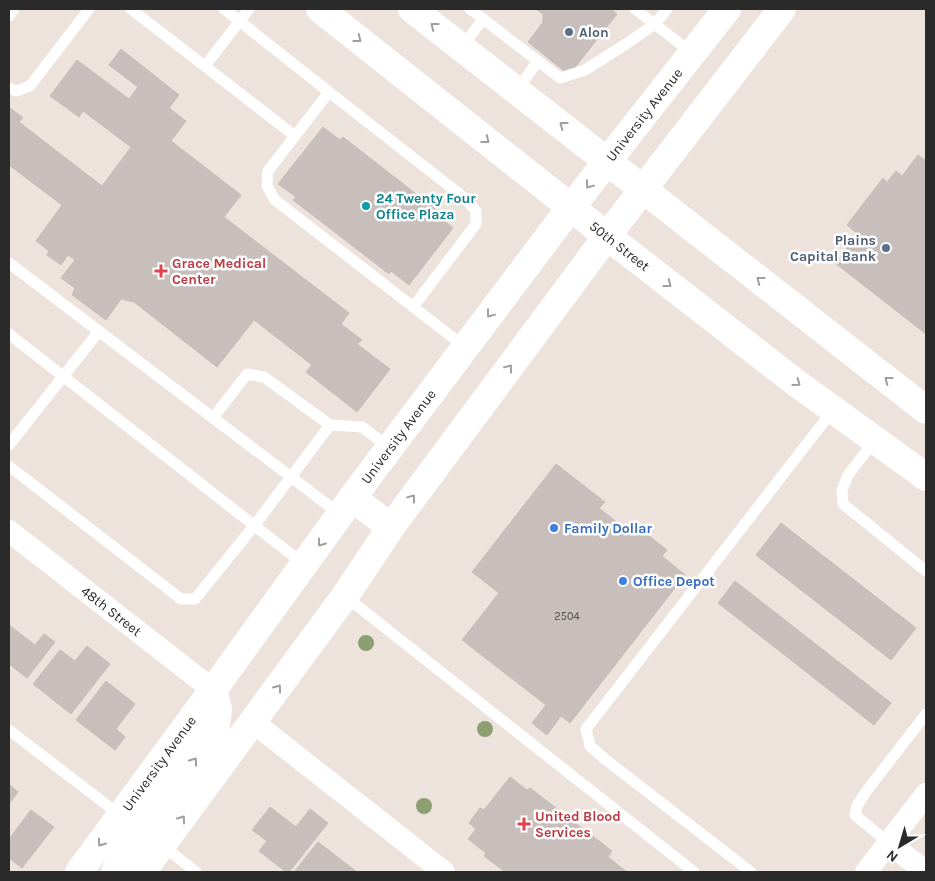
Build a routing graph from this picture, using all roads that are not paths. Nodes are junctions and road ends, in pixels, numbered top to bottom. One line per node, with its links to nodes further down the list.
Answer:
1 (14, 9): 13 (lane)
2 (90, 9): 21 (lane)
3 (132, 9): 20 (lane)
4 (224, 9): 15 (lane)
5 (249, 9): 15 (lane)
6 (320, 9): 27 (main road, 50th Street, one-way to 27)
7 (412, 9): 17 (main road, one-way to 7)
8 (470, 9): 14 (lane)
9 (635, 9): 16 (lane)
10 (667, 9): 16 (lane)
11 (727, 9): 18 (main road, University Avenue)
12 (782, 9): 26 (main road)
13 (9, 16)
14 (483, 19): 17 (lane); 19 (lane)
15 (240, 21): 20 (lane); 23 (lane)
16 (655, 24): 18 (lane); 19 (lane)
17 (462, 48): 22 (main road)
18 (692, 53): 25 (main road, University Avenue)
19 (538, 61): 22 (lane)
20 (205, 66): 24 (lane)
21 (9, 88)
22 (517, 90): 25 (main road, one-way to 22)
23 (329, 92): 24 (lane); 30 (lane)
24 (295, 136): 30 (lane)
25 (607, 160): 26 (main road); 27 (main road, University Avenue, one-way to 27)
26 (644, 190): 28 (main road); 36 (main road, one-way to 26)
27 (572, 207): 28 (main road, 50th Street); 33 (main road, University Avenue, one-way to 33)
28 (607, 236): 35 (main road, 50th Street, one-way to 35); 47 (main road, one-way to 28)
29 (9, 263): 31 (lane)
30 (413, 307): 33 (lane)
31 (99, 331): 34 (lane); 37 (lane)
32 (9, 334): 34 (lane)
33 (465, 348): 41 (main road, University Avenue)
34 (63, 376): 40 (lane); 46 (lane)
35 (833, 410): 39 (main road, 50th Street); 66 (lane)
36 (926, 410)
37 (213, 418): 38 (lane); 43 (lane)
38 (330, 425): 41 (lane); 43 (lane)
39 (875, 440): 44 (main road, 50th Street); 50 (lane)
40 (9, 445)
41 (390, 448): 45 (main road, University Avenue)
42 (9, 466): 46 (lane)
43 (292, 476): 45 (lane); 46 (lane)
44 (926, 477)
45 (347, 507): 47 (main road); 49 (main road, University Avenue, one-way to 49)
46 (254, 526): 49 (lane)
47 (391, 526): 51 (main road)
48 (9, 531): 52 (street, 48th Street)
49 (305, 565): 52 (main road, University Avenue)
50 (926, 571)
51 (345, 596): 54 (main road, one-way to 51); 65 (lane)
52 (213, 690): 57 (main road, University Avenue); 61 (main road, one-way to 52)
53 (926, 714): 58 (lane)
54 (253, 722): 59 (main road, one-way to 54); 64 (street)
55 (9, 730): 57 (lane)
56 (926, 794): 58 (street)
57 (121, 816): 60 (main road, University Avenue, one-way to 60)
58 (889, 843): 67 (street); 68 (street)
59 (162, 845): 62 (main road); 63 (lane)
60 (79, 872)
61 (115, 872)
62 (142, 872)
63 (196, 872)
64 (444, 872)
65 (694, 872)
66 (751, 872)
67 (866, 872)
68 (926, 872)

